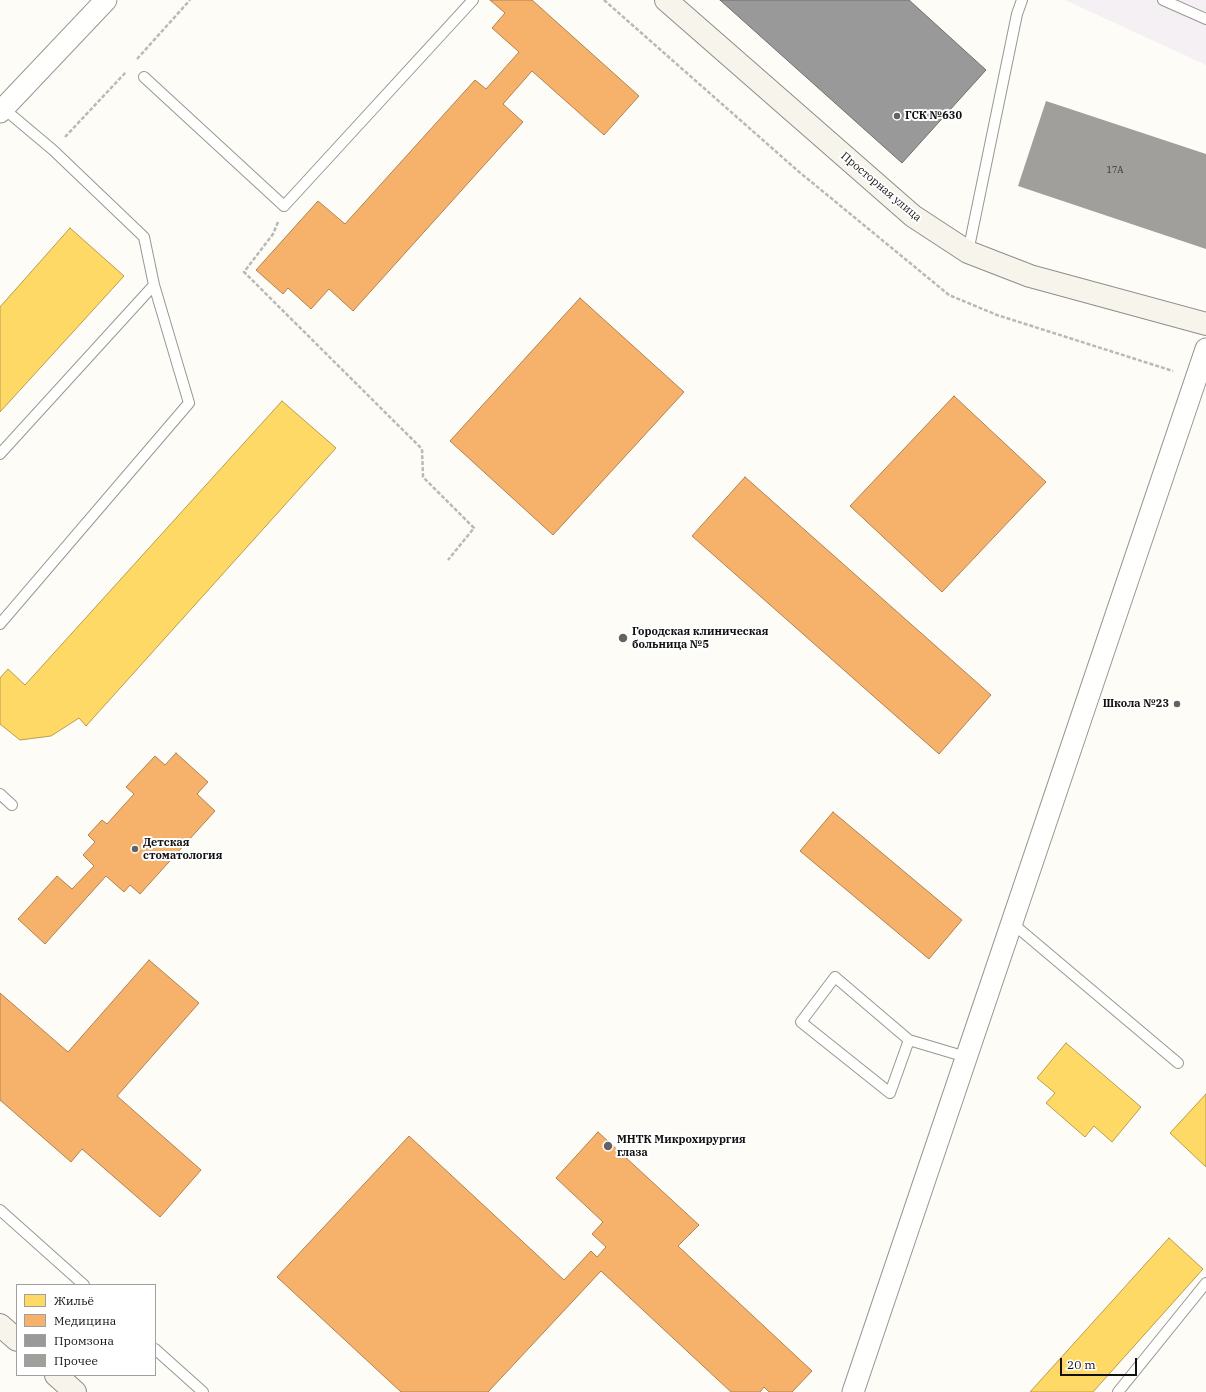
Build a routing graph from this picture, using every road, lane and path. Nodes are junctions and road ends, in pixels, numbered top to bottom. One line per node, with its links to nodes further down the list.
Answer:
1 (106, 0): 11 (street)
2 (190, 0): 8 (path)
3 (473, 0): 13 (lane)
4 (666, 0): 14 (street, Просторная улица)
5 (1022, 0): 14 (lane)
6 (1163, 0): 7 (lane)
7 (1206, 19)
8 (137, 60)
9 (127, 71): 12 (path)
10 (144, 77): 13 (lane)
11 (2, 110): 12 (lane)
12 (53, 150): 15 (lane)
13 (284, 206): 19 (path)
14 (968, 252): 16 (street, Просторная улица)
15 (154, 285): 18 (lane); 20 (lane)
16 (1206, 324)
17 (1206, 349): 23 (street)
18 (0, 454)
19 (448, 560)
20 (0, 624)
21 (0, 794): 22 (lane)
22 (12, 805)
23 (1012, 923): 25 (street); 26 (lane)
24 (909, 1040): 24 (lane); 25 (lane)
25 (966, 1057): 36 (street)
26 (1178, 1063)
27 (0, 1210): 29 (lane)
28 (1206, 1283): 37 (lane)
29 (83, 1284)
30 (0, 1324): 31 (street)
31 (16, 1339)
32 (156, 1350): 35 (lane)
33 (57, 1376): 34 (street)
34 (75, 1392)
35 (203, 1392)
36 (853, 1392)
37 (1118, 1392)

